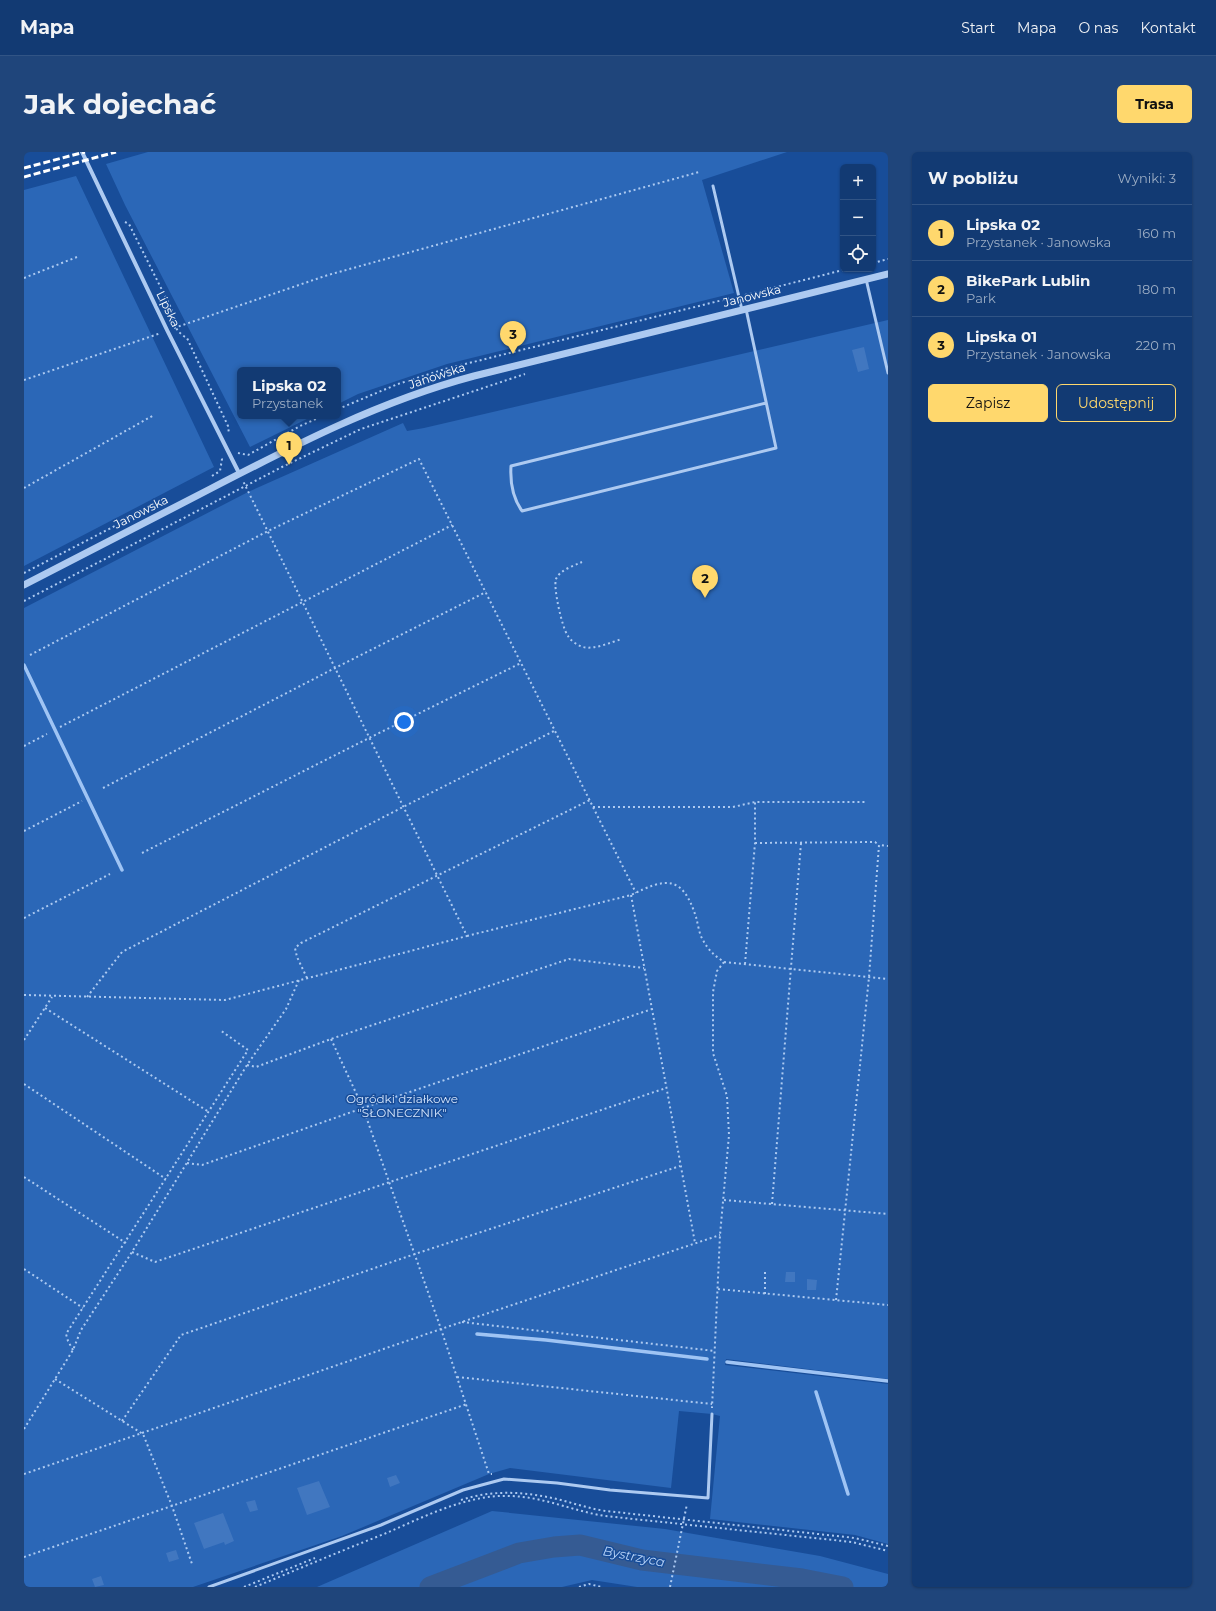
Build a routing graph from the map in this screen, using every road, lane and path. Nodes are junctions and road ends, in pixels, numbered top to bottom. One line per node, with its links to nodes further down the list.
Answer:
1 (82, 152): 15 (street, Lipska)
2 (699, 172): 14 (path)
3 (713, 186): 12 (lane)
4 (123, 221): 14 (path)
5 (77, 257): 10 (path)
6 (888, 259): 7 (path)
7 (876, 262)
8 (840, 271): 12 (path)
9 (888, 274): 11 (street, Janowska)
10 (24, 278)
11 (866, 279): 13 (street, Janowska); 16 (lane)
12 (740, 296): 13 (lane); 21 (path)
13 (744, 309): 20 (lane); 27 (street, Janowska)
14 (176, 328): 15 (path); 24 (path)
15 (167, 330): 19 (path); 27 (street, Lipska)
16 (887, 361): 18 (lane)
17 (532, 372): 29 (path)
18 (888, 373)
19 (24, 380)
20 (766, 403): 20 (lane)
21 (341, 408)
22 (154, 415): 30 (path)
23 (316, 419): 26 (path)
24 (232, 440)
25 (219, 452): 28 (path)
26 (238, 453)
27 (239, 473): 29 (path); 36 (street, Janowska)
28 (211, 477)
29 (246, 486): 33 (path); 38 (path)
30 (24, 488)
31 (167, 499): 35 (path)
32 (452, 525): 33 (path); 37 (path); 39 (path)
33 (268, 531): 39 (path); 41 (path)
34 (582, 562): 40 (path)
35 (24, 573)
36 (24, 585)
37 (486, 592): 42 (path); 43 (path)
38 (24, 601)
39 (302, 602): 43 (path); 44 (path)
40 (622, 638)
41 (30, 655)
42 (521, 663): 45 (path); 47 (path)
43 (334, 668): 47 (path); 49 (path)
44 (60, 727)
45 (555, 731): 50 (path); 54 (path)
46 (47, 734): 48 (path)
47 (369, 738): 54 (path); 61 (path)
48 (24, 746)
49 (103, 788)
50 (590, 800): 55 (path); 63 (path)
51 (82, 801): 56 (path)
52 (755, 802): 53 (path); 55 (path); 57 (path)
53 (866, 802)
54 (403, 807): 63 (path); 78 (path)
55 (593, 808): 64 (path)
56 (24, 831)
57 (755, 843): 58 (path); 69 (path)
58 (801, 843): 59 (path); 71 (path)
59 (879, 845): 60 (path); 72 (path)
60 (888, 846)
61 (142, 853)
62 (110, 874): 66 (path)
63 (437, 876): 67 (path); 73 (path)
64 (636, 893): 65 (path); 68 (path)
65 (631, 895): 67 (path); 70 (path)
66 (24, 918)
67 (467, 936): 73 (path)
68 (724, 962): 69 (path); 94 (path)
69 (746, 964): 71 (path)
70 (644, 968): 80 (path); 82 (path)
71 (791, 969): 72 (path); 95 (path)
72 (869, 977): 74 (path); 96 (path)
73 (307, 978): 75 (path)
74 (888, 979)
75 (299, 980): 78 (path); 84 (path)
76 (24, 995): 77 (path)
77 (52, 997): 78 (path); 79 (path)
78 (87, 997)
79 (45, 1008): 83 (path); 88 (path)
80 (652, 1009): 86 (path); 87 (path)
81 (220, 1030): 88 (path)
82 (331, 1039): 84 (path); 87 (path)
83 (24, 1040)
84 (247, 1065): 89 (path)
85 (24, 1084): 92 (path)
86 (666, 1088): 90 (path); 93 (path)
87 (363, 1108): 89 (path); 93 (path)
88 (209, 1112): 92 (path)
89 (187, 1162): 101 (path)
90 (680, 1166): 100 (path); 102 (path)
91 (24, 1176): 99 (path)
92 (166, 1179): 99 (path)
93 (389, 1183): 101 (path); 102 (path)
94 (724, 1200): 95 (path); 98 (path)
95 (772, 1204): 96 (path)
96 (846, 1210): 97 (path); 107 (path)
97 (888, 1214)
98 (720, 1235): 100 (path); 105 (path)
99 (126, 1243): 109 (path)
100 (695, 1243): 110 (path)
101 (132, 1252): 112 (path)
102 (415, 1254): 111 (path); 119 (path)
103 (24, 1269): 109 (path)
104 (765, 1272): 106 (path)
105 (718, 1289): 106 (path); 113 (path)
106 (765, 1294): 107 (path)
107 (836, 1300): 108 (path)
108 (888, 1305)
109 (83, 1308): 112 (path)
110 (460, 1322): 111 (path); 113 (path)
111 (441, 1329): 114 (path); 121 (path)
112 (73, 1350): 115 (path)
113 (715, 1352): 117 (path)
114 (457, 1377): 116 (path); 117 (path)
115 (55, 1379): 119 (path); 120 (path)
116 (467, 1404): 123 (path); 125 (path)
117 (712, 1404): 118 (path)
118 (712, 1414): 124 (lane)
119 (122, 1421): 121 (path)
120 (24, 1429)
121 (143, 1434): 122 (path); 125 (path)
122 (24, 1474)
123 (504, 1478): 124 (lane); 134 (lane)
124 (689, 1496): 126 (path)
125 (172, 1506): 131 (path); 133 (path)
126 (683, 1519): 127 (path); 128 (path); 130 (path)
127 (683, 1523): 129 (path); 136 (path); 139 (path)
128 (888, 1546)
129 (888, 1551)
130 (323, 1555)
131 (24, 1557)
132 (315, 1558): 135 (path)
133 (192, 1564)
134 (209, 1587)
135 (244, 1587)
136 (255, 1587)
137 (579, 1587): 138 (path)
138 (601, 1587)
139 (670, 1587)

